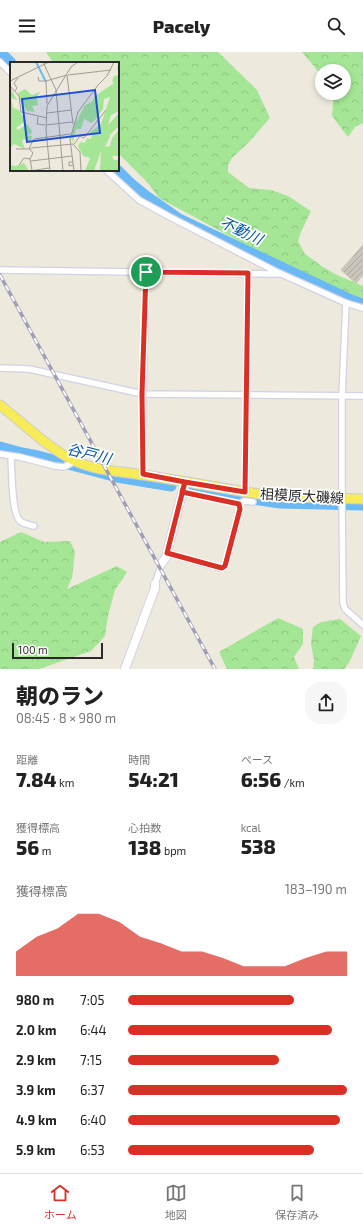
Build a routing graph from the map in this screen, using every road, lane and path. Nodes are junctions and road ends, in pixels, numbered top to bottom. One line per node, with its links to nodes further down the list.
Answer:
1 (0, 62): 2 (street)
2 (10, 72)
3 (107, 171): 7 (street)
4 (0, 270): 5 (street)
5 (146, 272): 6 (street); 11 (street)
6 (248, 273): 7 (street); 12 (street)
7 (282, 274): 8 (street)
8 (346, 304): 9 (street); 13 (street)
9 (363, 308)
10 (0, 368): 11 (street)
11 (142, 394): 12 (street); 19 (street)
12 (247, 395): 13 (street); 22 (street)
13 (342, 396): 14 (street); 25 (street)
14 (363, 396)
15 (0, 405): 18 (main road, 相模原大磯線)
16 (0, 454): 17 (street)
17 (11, 456): 18 (street); 27 (street)
18 (73, 462): 19 (main road, 相模原大磯線)
19 (143, 474): 20 (main road, 相模原大磯線)
20 (185, 482): 21 (street); 22 (main road, 相模原大磯線)
21 (182, 492): 26 (street); 28 (street)
22 (245, 492): 25 (main road, 相模原大磯線)
23 (363, 499): 25 (main road, 相模原大磯線)
24 (253, 502): 26 (street)
25 (342, 502): 31 (street)
26 (239, 504): 28 (street)
27 (34, 526)
28 (167, 553): 29 (street)
29 (162, 563): 30 (street)
30 (155, 584): 32 (street)
31 (363, 625)
32 (125, 669)

